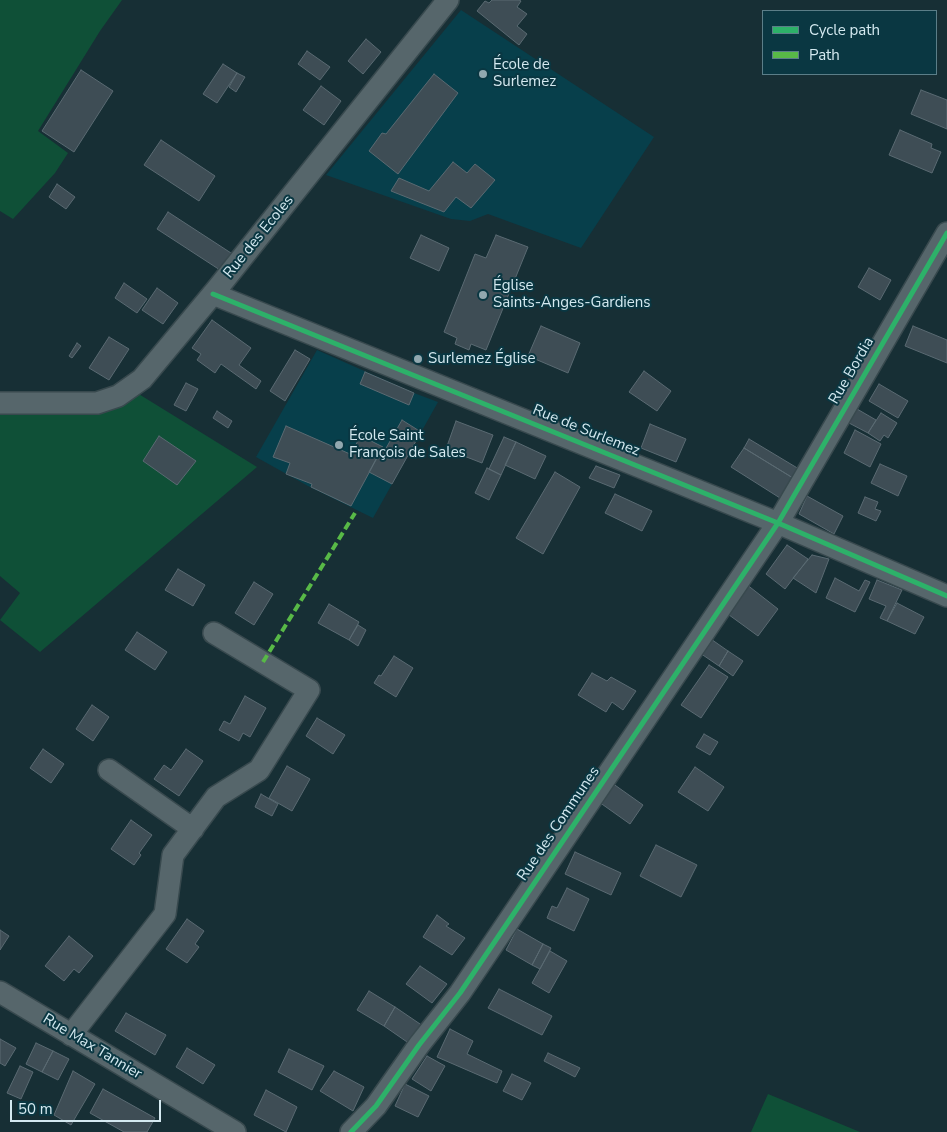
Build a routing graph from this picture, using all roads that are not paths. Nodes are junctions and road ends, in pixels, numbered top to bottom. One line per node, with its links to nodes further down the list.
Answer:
1 (448, 0): 3 (street, Rue des Ecoles)
2 (947, 232): 5 (street, Rue Bordia)
3 (213, 294): 4 (street, Rue des Ecoles); 5 (street, Rue de Surlemez)
4 (0, 403)
5 (778, 523): 6 (street, Rue de Surlemez); 13 (street, Rue des Communes)
6 (947, 596)
7 (214, 633): 9 (street)
8 (109, 770): 9 (street)
9 (193, 829): 11 (street)
10 (0, 992): 11 (street, Rue Max Tannier)
11 (71, 1034): 12 (street, Rue Max Tannier)
12 (235, 1132)
13 (351, 1132)

